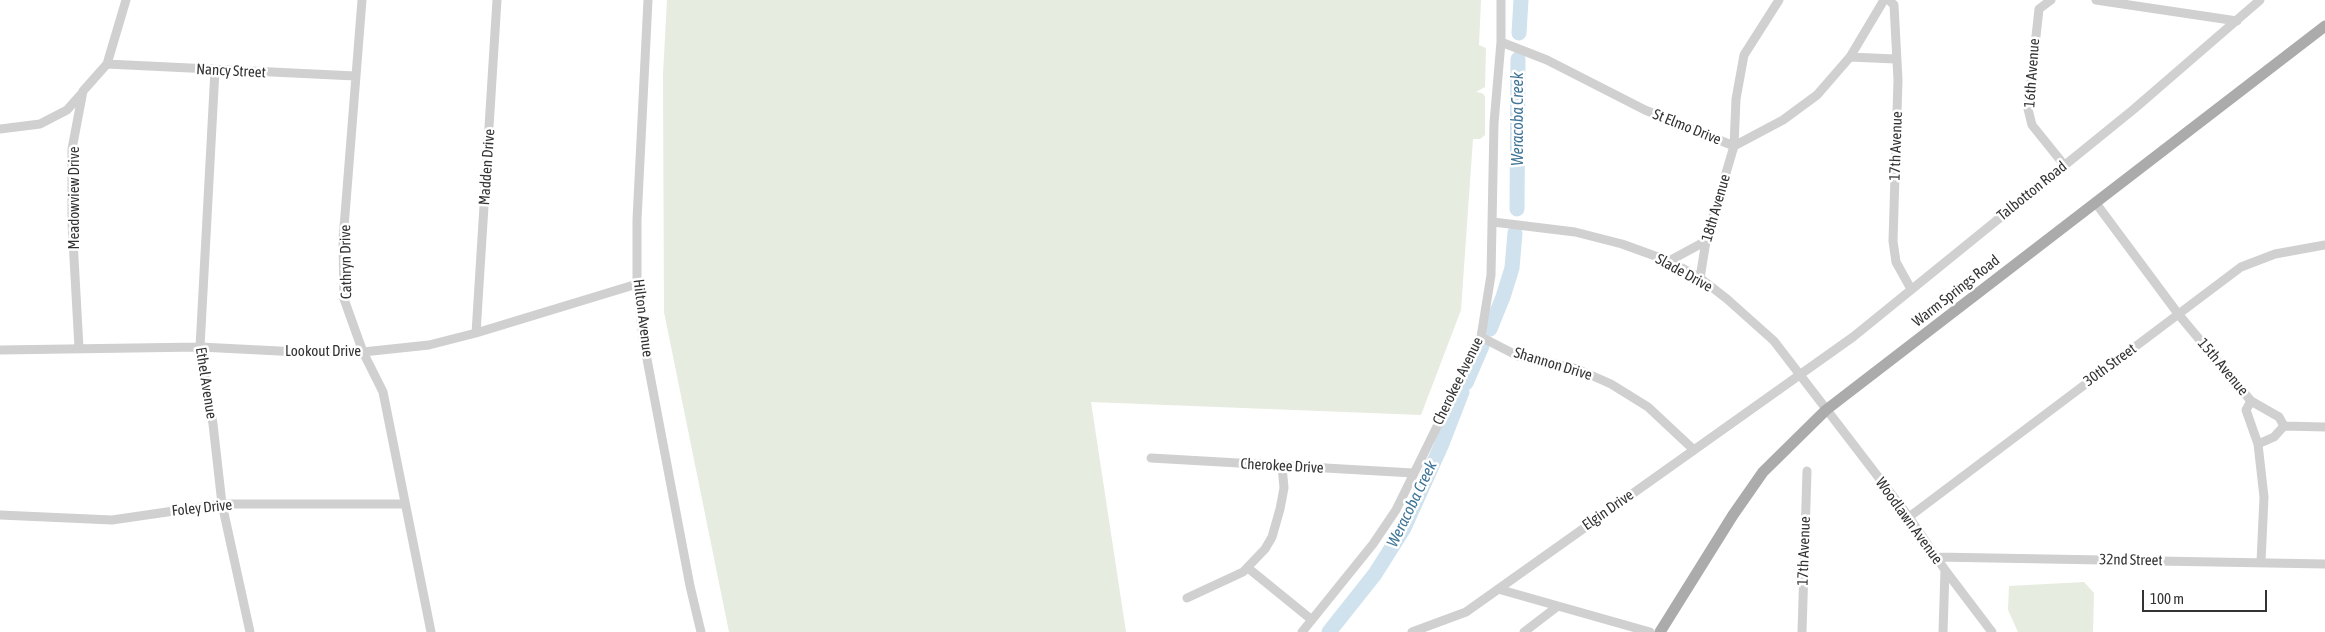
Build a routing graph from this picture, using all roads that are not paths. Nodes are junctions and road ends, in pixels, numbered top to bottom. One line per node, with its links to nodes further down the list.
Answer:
1 (126, 0): 17 (street)
2 (362, 0): 19 (street, Cathryn Drive)
3 (497, 0): 33 (street, Madden Drive)
4 (648, 0): 30 (street, Hilton Avenue)
5 (1501, 0): 14 (street, Cherokee Avenue)
6 (1779, 0): 22 (street, 18th Avenue)
7 (1884, 0): 15 (street, St Elmo Drive)
8 (1889, 0): 16 (street, 17th Avenue)
9 (2096, 0): 12 (street)
10 (2260, 0): 12 (street, Talbotton Road)
11 (2049, 1): 23 (street, 16th Avenue)
12 (2237, 21): 23 (street, Talbotton Road)
13 (2325, 26): 24 (main road, Warm Springs Road)
14 (1501, 42): 22 (street, St Elmo Drive); 25 (street, Cherokee Avenue)
15 (1850, 56): 16 (street); 22 (street, St Elmo Drive)
16 (1895, 59): 31 (street, 17th Avenue)
17 (107, 64): 18 (street, Nancy Street); 20 (street)
18 (215, 70): 19 (street, Nancy Street); 35 (street, Ethel Avenue)
19 (355, 76): 38 (street, Cathryn Drive)
20 (83, 91): 21 (street); 36 (street, Meadowview Drive)
21 (0, 128)
22 (1734, 146): 26 (street, 18th Avenue)
23 (2065, 166): 31 (street, Talbotton Road)
24 (2094, 202): 32 (street, 15th Avenue); 41 (main road, Warm Springs Road)
25 (1492, 222): 28 (street, Slade Drive); 34 (street, Cherokee Avenue)
26 (1706, 241): 28 (street); 29 (street, 18th Avenue)
27 (2325, 245): 32 (street, 30th Street)
28 (1669, 262): 29 (street, Slade Drive)
29 (1700, 278): 39 (street, Slade Drive)
30 (637, 284): 33 (street, Lookout Drive); 65 (street, Hilton Avenue)
31 (1911, 289): 39 (street, Talbotton Road)
32 (2179, 315): 40 (street, 15th Avenue); 53 (street, 30th Street)
33 (476, 333): 38 (street, Lookout Drive)
34 (1481, 337): 45 (street, Shannon Drive); 49 (street, Cherokee Avenue)
35 (200, 347): 36 (street, Lookout Drive); 38 (street, Lookout Drive); 50 (street, Ethel Avenue)
36 (79, 348): 37 (street, Lookout Drive)
37 (0, 350)
38 (363, 352): 51 (street, Cathryn Drive)
39 (1799, 376): 41 (street, Slade Drive); 45 (street, Elgin Drive)
40 (2251, 401): 42 (street); 44 (street, 15th Avenue)
41 (1826, 410): 53 (street, Woodlawn Avenue); 70 (main road, Warm Springs Road)
42 (2284, 426): 43 (street); 44 (street)
43 (2325, 427)
44 (2258, 444): 55 (street, 15th Avenue)
45 (1694, 450): 59 (street, Elgin Drive)
46 (1151, 458): 47 (street, Cherokee Drive)
47 (1282, 466): 49 (street, Cherokee Drive); 57 (street)
48 (1807, 471): 71 (street, 17th Avenue)
49 (1413, 473): 62 (street, Cherokee Avenue)
50 (222, 504): 51 (street, Foley Drive); 52 (street, Foley Drive); 63 (street, Ethel Avenue)
51 (404, 504): 64 (street, Cathryn Drive)
52 (0, 515)
53 (1909, 517): 54 (street, Woodlawn Avenue)
54 (1936, 557): 55 (street, 32nd Street); 58 (street, Woodlawn Avenue)
55 (2261, 562): 56 (street, 32nd Street)
56 (2325, 564)
57 (1248, 568): 60 (street); 62 (street)
58 (1945, 570): 72 (street); 73 (street, Woodlawn Avenue)
59 (1498, 589): 61 (street); 67 (street, Elgin Drive)
60 (1187, 598)
61 (1558, 606): 68 (street); 69 (street)
62 (1312, 620): 66 (street, Cherokee Avenue)
63 (250, 632)
64 (431, 632)
65 (701, 632)
66 (1302, 632)
67 (1412, 632)
68 (1524, 632)
69 (1650, 632)
70 (1660, 632)
71 (1802, 632)
72 (1943, 632)
73 (1992, 632)

